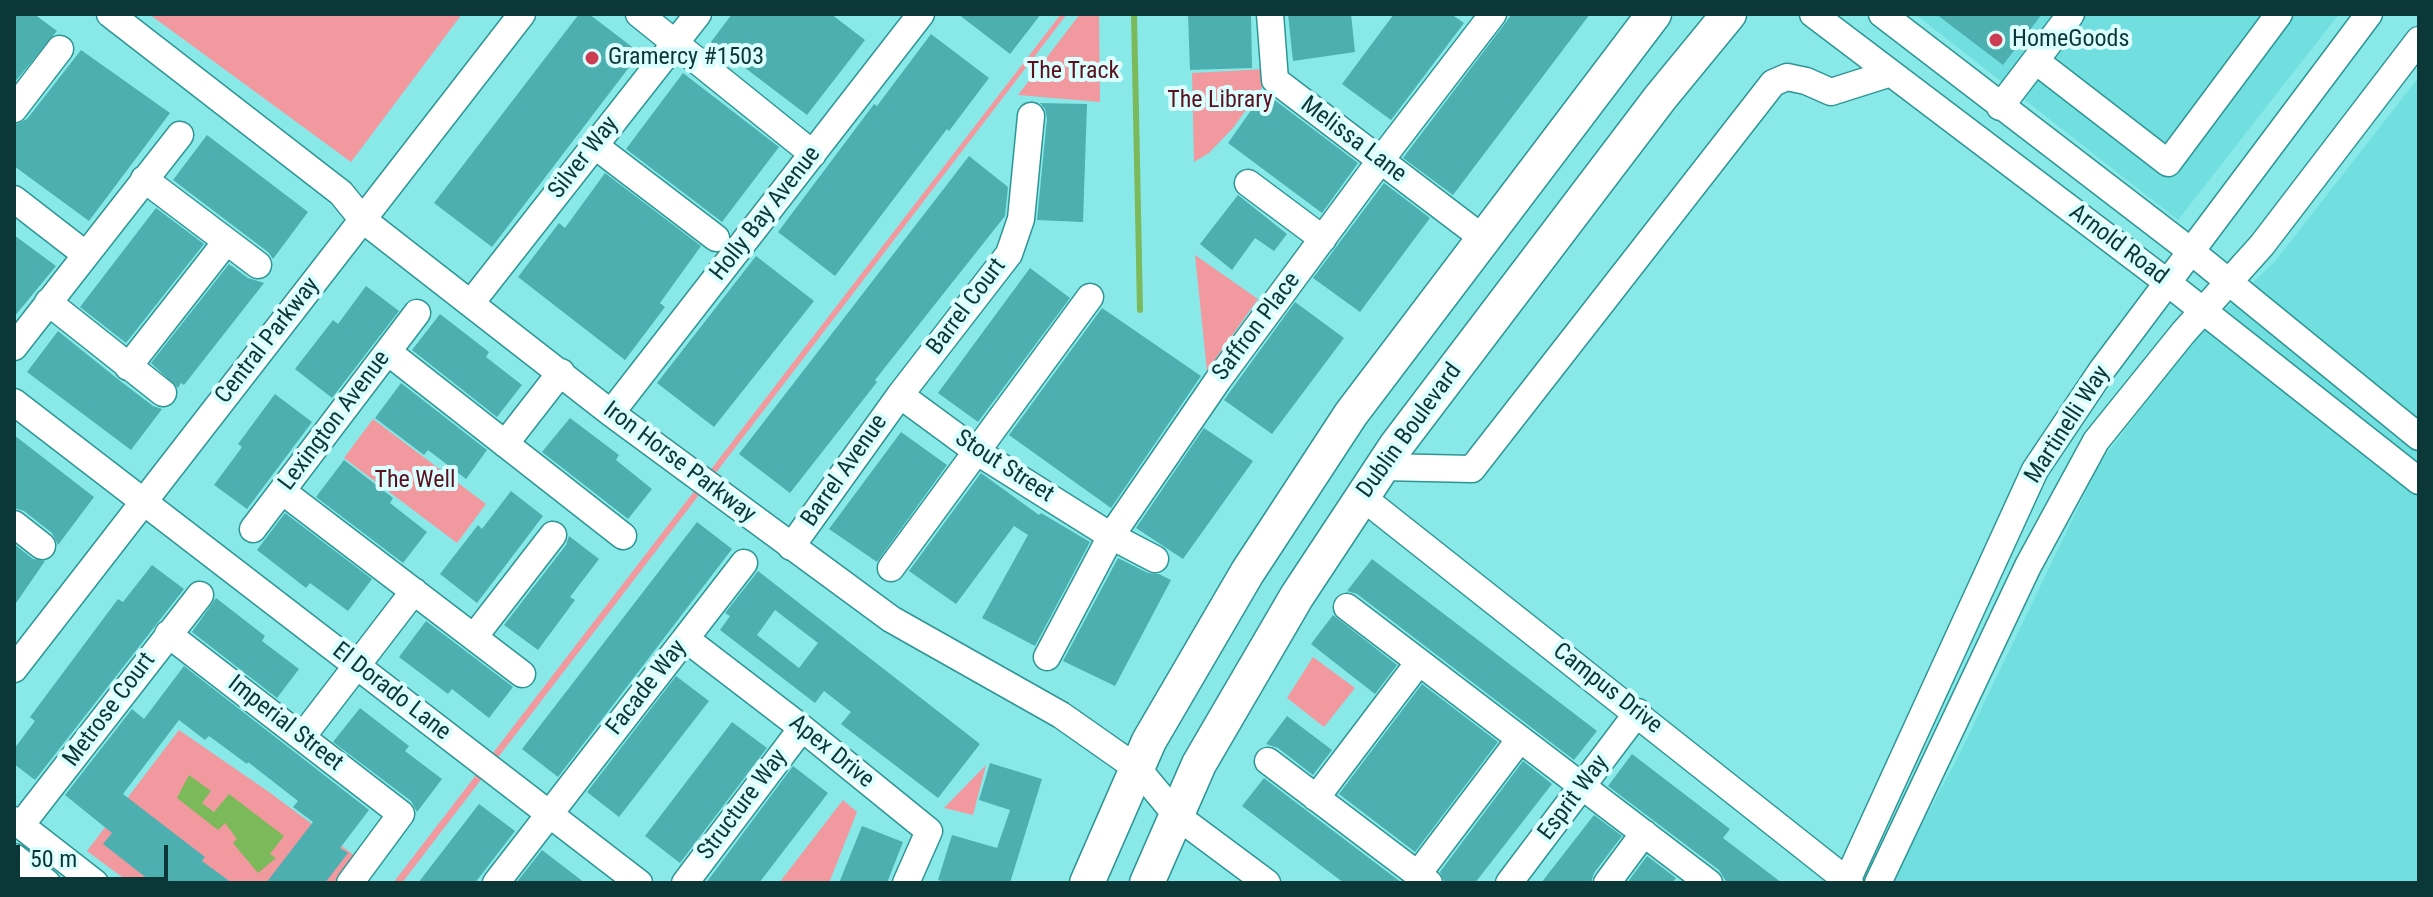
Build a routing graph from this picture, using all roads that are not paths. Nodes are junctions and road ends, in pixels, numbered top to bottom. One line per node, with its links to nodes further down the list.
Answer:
1 (110, 14): 30 (street, Iron Horse Parkway)
2 (522, 14): 30 (street, Central Parkway)
3 (639, 14): 16 (street)
4 (698, 14): 16 (street, Silver Way)
5 (1270, 14): 26 (street, Melissa Lane)
6 (1493, 14): 26 (street, Saffron Place)
7 (1654, 14): 33 (main road)
8 (1729, 14): 56 (main road, Dublin Boulevard)
9 (1813, 14): 19 (street, Arnold Road)
10 (1882, 14): 20 (street, Arnold Road)
11 (2071, 14): 18 (street)
12 (2279, 14): 18 (street)
13 (2369, 14): 35 (street, Martinelli Way)
14 (914, 16): 25 (street, Holly Bay Avenue)
15 (2419, 40): 38 (street, Martinelli Way)
16 (676, 42): 24 (street, Silver Way); 25 (street)
17 (60, 49): 21 (street)
18 (2036, 61): 20 (street)
19 (1891, 73): 39 (street, Arnold Road); 56 (street)
20 (2000, 107): 35 (street, Arnold Road)
21 (14, 109)
22 (1031, 116): 50 (street, Barrel Court)
23 (180, 135): 27 (street)
24 (594, 145): 31 (street); 42 (street, Silver Way)
25 (813, 154): 52 (street, Holly Bay Avenue)
26 (1380, 161): 32 (street, Saffron Place); 33 (street, Melissa Lane)
27 (144, 179): 34 (street); 36 (street)
28 (1248, 183): 32 (street)
29 (14, 199): 36 (street)
30 (362, 219): 42 (street, Iron Horse Parkway); 60 (street, Central Parkway)
31 (716, 238)
32 (1323, 239): 65 (street, Saffron Place)
33 (1484, 239): 87 (main road)
34 (226, 242): 37 (street); 47 (street)
35 (2192, 252): 38 (street, Arnold Road); 39 (street, Martinelli Way)
36 (85, 254): 41 (street)
37 (258, 265)
38 (2227, 282): 43 (street, Martinelli Way); 53 (street, Arnold Road)
39 (2168, 283): 43 (street, Arnold Road); 96 (street, Martinelli Way)
40 (1090, 297): 55 (street)
41 (48, 302): 45 (street); 47 (street)
42 (471, 303): 48 (street, Iron Horse Parkway)
43 (2203, 310): 57 (street, Arnold Road); 110 (street, Martinelli Way)
44 (417, 313): 46 (street, Lexington Avenue)
45 (14, 347)
46 (388, 352): 54 (street); 58 (street, Lexington Avenue)
47 (128, 367): 49 (street)
48 (561, 372): 52 (street, Iron Horse Parkway); 54 (street)
49 (163, 393)
50 (900, 395): 55 (street, Stout Street); 67 (street, Barrel Avenue)
51 (14, 402): 60 (street, El Dorado Lane)
52 (611, 413): 67 (street, Iron Horse Parkway)
53 (2419, 437)
54 (505, 444): 64 (street)
55 (977, 451): 65 (street, Stout Street); 70 (street)
56 (1382, 467): 59 (main road, Dublin Boulevard)
57 (2419, 481)
58 (282, 491): 62 (street, Lexington Avenue); 71 (street)
59 (1362, 497): 82 (street, Campus Drive); 91 (main road, Dublin Boulevard)
60 (144, 501): 79 (street, El Dorado Lane); 80 (street, Central Parkway)
61 (14, 524): 66 (street)
62 (253, 529)
63 (553, 535): 75 (street)
64 (623, 536)
65 (1111, 536): 68 (street, Stout Street); 77 (street, Saffron Place)
66 (42, 546)
67 (791, 547): 87 (street, Iron Horse Parkway)
68 (1155, 559)
69 (744, 563): 76 (street, Facade Way)
70 (891, 568)
71 (414, 591): 75 (street); 79 (street)
72 (200, 595): 74 (street, Metrose Court)
73 (1347, 607): 78 (street)
74 (168, 634): 84 (street, Imperial Street); 92 (street, Metrose Court)
75 (474, 637): 81 (street)
76 (686, 639): 83 (street, Apex Drive); 90 (street, Facade Way)
77 (1047, 657)
78 (1419, 662): 85 (street); 89 (street)
79 (356, 665): 84 (street); 90 (street, El Dorado Lane)
80 (14, 669)
81 (522, 674)
82 (1638, 712): 88 (street, Esprit Way); 96 (street, Campus Drive)
83 (802, 728): 102 (street, Structure Way); 103 (street, Apex Drive)
84 (302, 737): 99 (street, Imperial Street)
85 (1520, 739): 88 (street); 95 (street)
86 (1268, 761): 89 (street)
87 (1138, 769): 91 (street, Iron Horse Parkway); 104 (main road)
88 (1582, 787): 93 (street); 107 (street, Esprit Way)
89 (1316, 798): 95 (street)
90 (549, 813): 100 (street, Facade Way); 101 (street, El Dorado Lane)
91 (1177, 816): 105 (main road, Dublin Boulevard); 106 (street, Iron Horse Parkway)
92 (17, 823): 98 (street)
93 (1644, 833): 108 (street); 109 (street)
94 (14, 857): 97 (street)
95 (1423, 879)
96 (1848, 882)
97 (47, 883)
98 (95, 883)
99 (350, 883)
100 (496, 883)
101 (639, 883)
102 (685, 883)
103 (906, 883)
104 (1087, 883)
105 (1147, 883)
106 (1267, 883)
107 (1509, 883)
108 (1607, 883)
109 (1709, 883)
110 (1878, 883)

